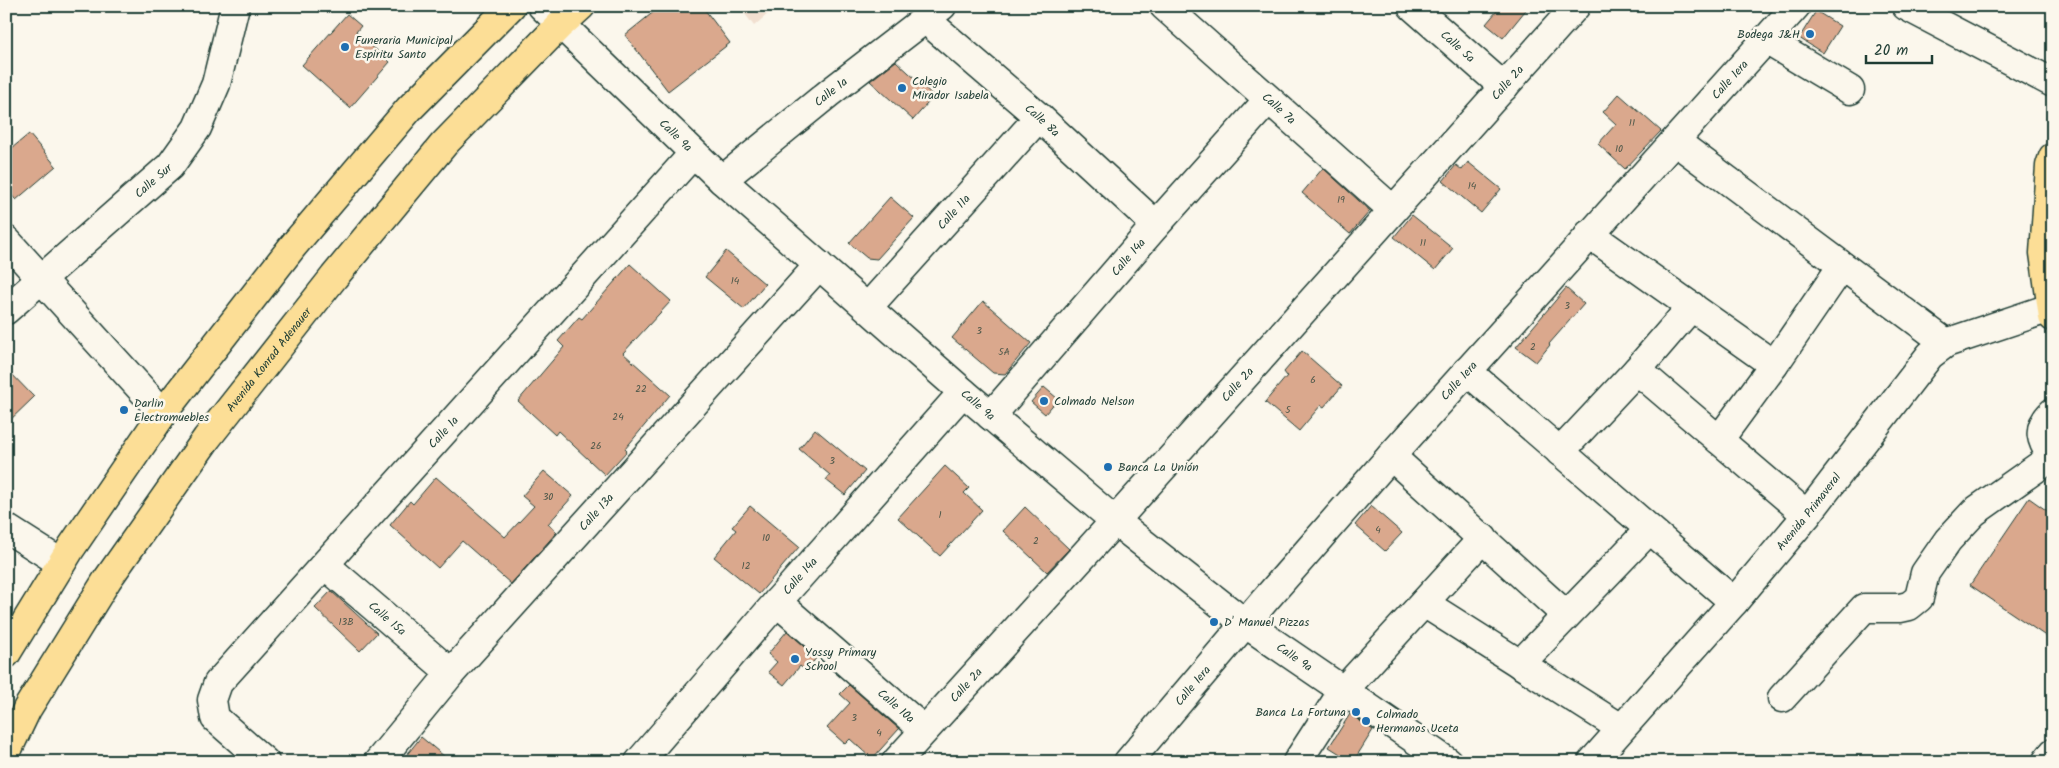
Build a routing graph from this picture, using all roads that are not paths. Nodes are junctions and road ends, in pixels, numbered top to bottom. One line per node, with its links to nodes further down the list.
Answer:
1 (235, 6): 27 (street, Calle Sur)
2 (511, 6): 38 (main road)
3 (581, 6): 10 (main road, Avenida Konrad Adenauer)
4 (1164, 6): 15 (street, Calle 7a)
5 (1412, 6): 13 (street, Calle 5a)
6 (1576, 6): 13 (street, Calle 2a)
7 (1796, 6): 11 (street, Calle 1era)
8 (1906, 6): 12 (street)
9 (933, 12): 16 (street, Calle 8a); 20 (street, Calle 1a)
10 (551, 16): 18 (street, Calle 9a); 63 (main road, Avenida Konrad Adenauer)
11 (1766, 40): 14 (street); 17 (street, Calle 1era)
12 (2053, 83)
13 (1504, 87): 21 (street, Calle 2a)
14 (1850, 90)
15 (1268, 100): 21 (street, Calle 7a); 22 (street, Calle 14a)
16 (1039, 117): 22 (street, Calle 8a); 29 (street, Calle 11a)
17 (1675, 141): 23 (street, Calle 1era); 26 (street)
18 (693, 154): 20 (street, Calle 9a); 50 (street, Calle 1a)
19 (2053, 157): 31 (main road)
20 (722, 180): 25 (street, Calle 9a)
21 (1393, 210): 45 (street, Calle 2a)
22 (1156, 224): 39 (street, Calle 14a)
23 (1590, 234): 28 (street); 35 (street, Calle 1era)
24 (6, 240): 27 (street)
25 (819, 265): 29 (street, Calle 9a); 58 (street, Calle 13a)
26 (1842, 266): 32 (street); 33 (street)
27 (42, 279): 30 (street, Calle Sur); 38 (street)
28 (1692, 306): 33 (street); 34 (street)
29 (868, 307): 36 (street, Calle 9a)
30 (6, 310)
31 (2052, 310): 32 (street, Avenida Primaveral)
32 (1946, 343): 44 (street, Avenida Primaveral)
33 (1774, 365): 40 (street)
34 (1637, 370): 40 (street); 41 (street)
35 (1466, 371): 41 (street); 42 (street, Calle 1era)
36 (963, 392): 39 (street, Calle 9a); 51 (street, Calle 14a)
37 (2053, 412): 43 (street)
38 (163, 413): 49 (main road)
39 (991, 416): 45 (street, Calle 9a)
40 (1719, 440): 44 (street)
41 (1560, 452): 47 (street)
42 (1391, 456): 48 (street); 55 (street, Calle 1era)
43 (2052, 458): 60 (street)
44 (1807, 515): 52 (street, Avenida Primaveral)
45 (1115, 521): 55 (street, Calle 9a); 62 (street, Calle 2a)
46 (6, 528): 49 (street)
47 (1649, 530): 52 (street); 54 (street)
48 (1483, 538): 53 (street); 54 (street)
49 (62, 563): 56 (main road)
50 (325, 565): 58 (street, Calle 15a); 66 (street, Calle 1a)
51 (777, 602): 62 (street, Calle 10a); 68 (street, Calle 14a)
52 (1734, 602): 61 (street, Avenida Primaveral)
53 (1424, 603): 57 (street); 59 (street)
54 (1566, 615): 57 (street)
55 (1246, 624): 59 (street, Calle 9a); 70 (street, Calle 1era)
56 (10, 638)
57 (1520, 664): 61 (street)
58 (451, 673): 67 (street, Calle 13a)
59 (1343, 692): 65 (street, Calle 9a); 71 (street)
60 (1782, 698)
61 (1621, 728): 72 (street, Avenida Primaveral)
62 (924, 730): 69 (street, Calle 2a)
63 (6, 753)
64 (2053, 753): 73 (street)
65 (1442, 760)
66 (265, 762)
67 (378, 762)
68 (639, 762)
69 (896, 762)
70 (1128, 762)
71 (1297, 762)
72 (1592, 762)
73 (2046, 762)

